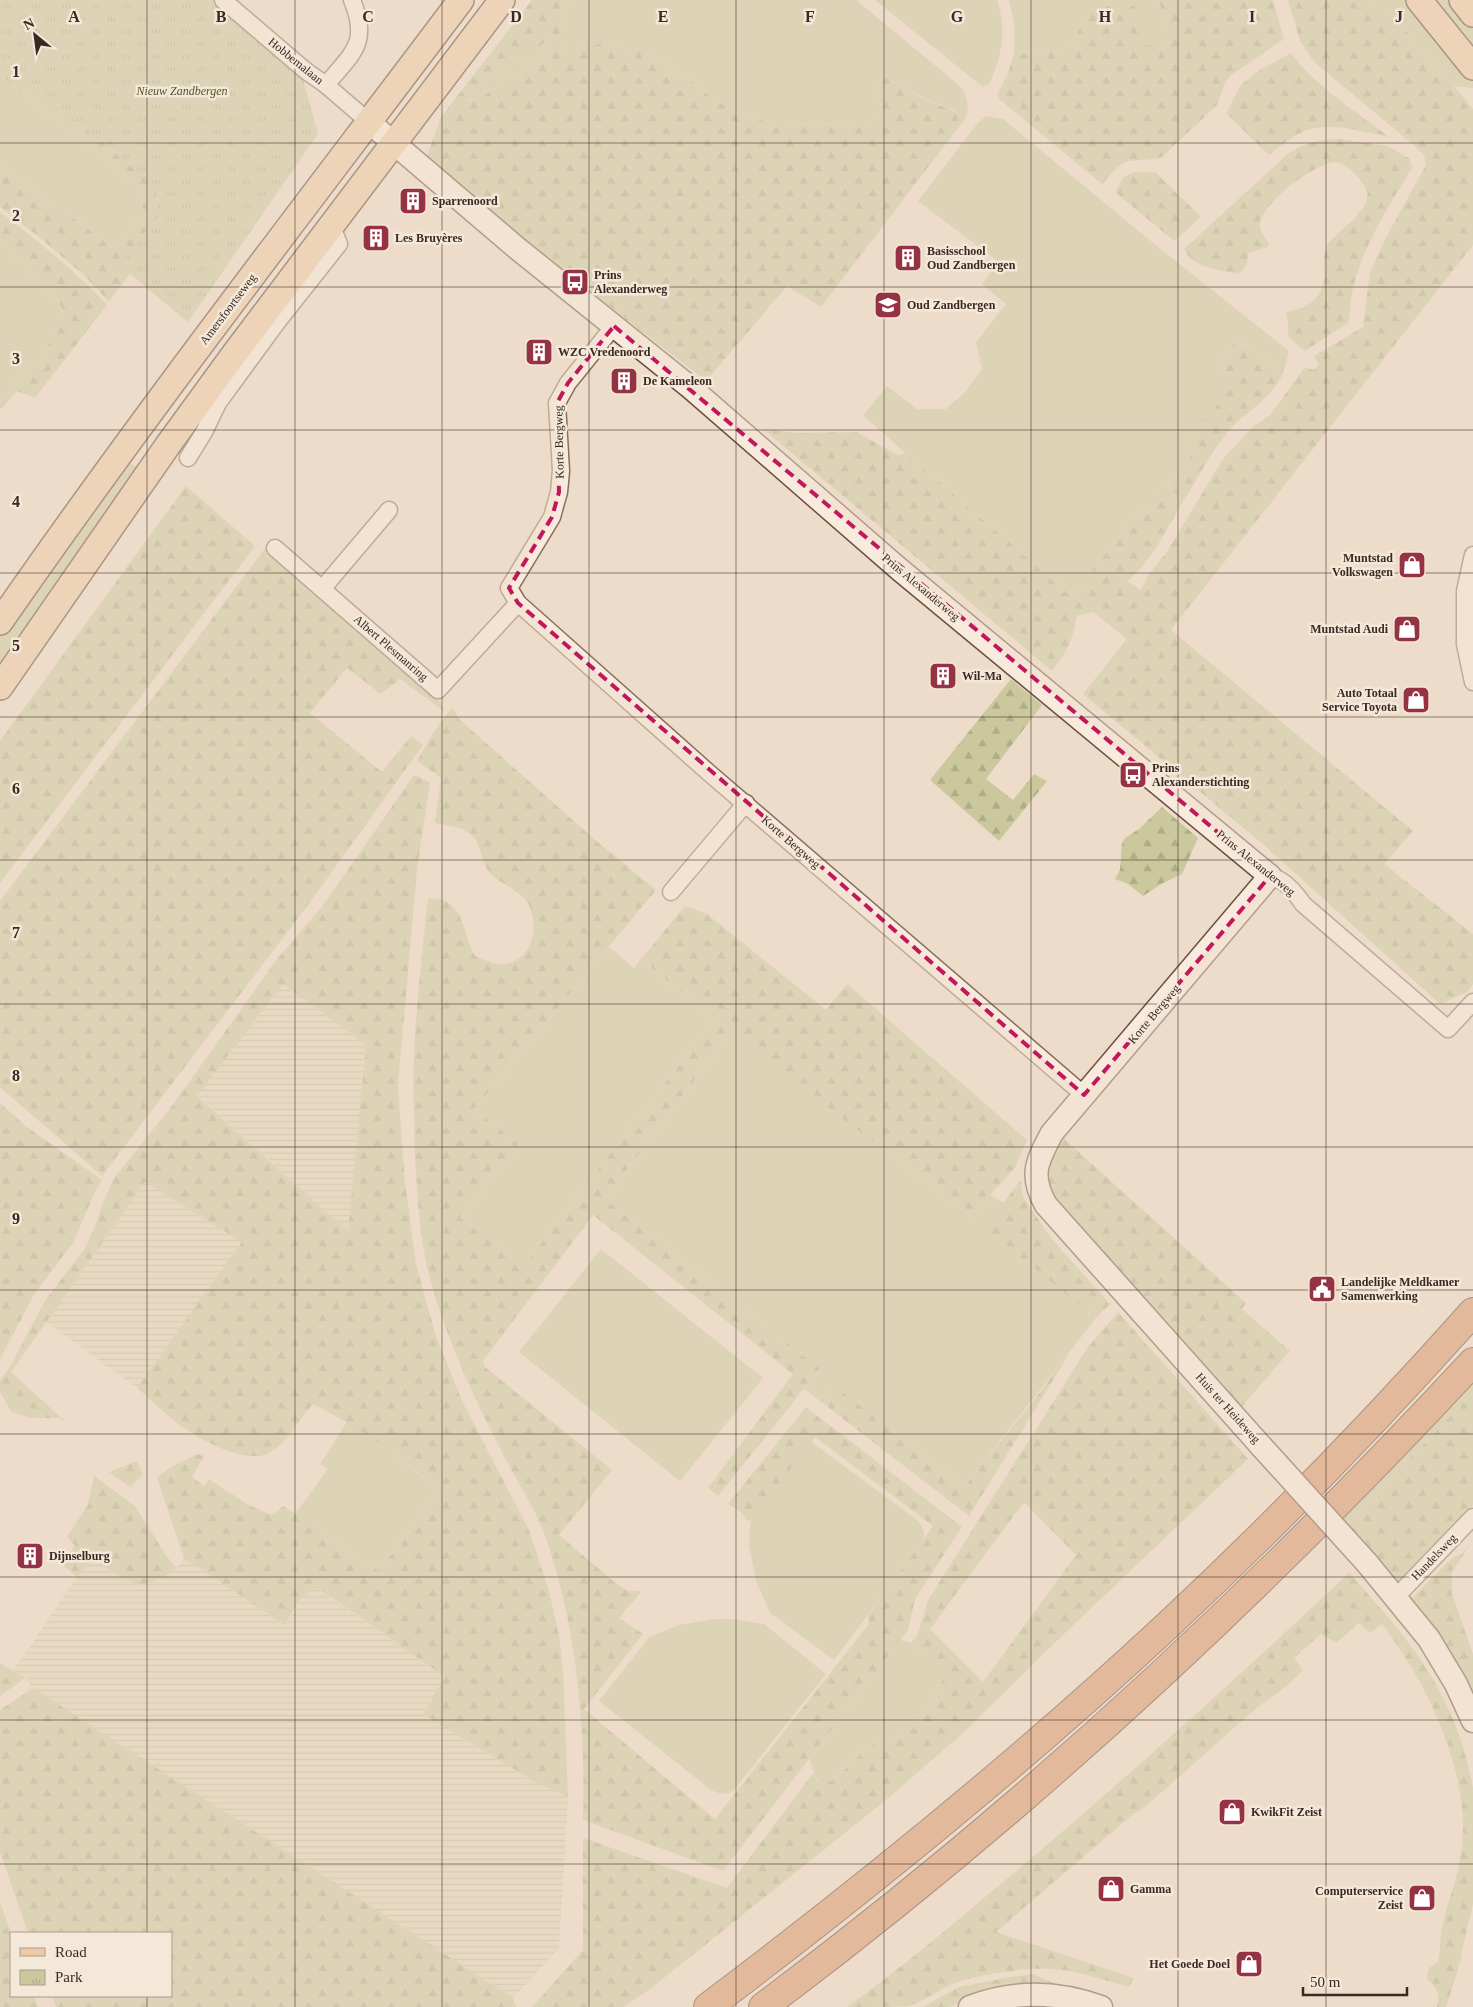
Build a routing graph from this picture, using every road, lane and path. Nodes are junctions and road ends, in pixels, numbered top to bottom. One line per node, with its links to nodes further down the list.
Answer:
1 (223, 0): 9 (street, Hobbemalaan)
2 (352, 0): 9 (street)
3 (461, 0): 10 (main road, Amersfoortseweg)
4 (502, 0): 11 (main road)
5 (1419, 0): 8 (main road)
6 (1462, 0): 7 (main road)
7 (1473, 14)
8 (1473, 67)
9 (326, 86): 10 (street, Hobbemalaan)
10 (369, 122): 11 (street, Prins Alexanderweg); 20 (main road, Amersfoortseweg)
11 (393, 142): 12 (main road); 13 (street, Prins Alexanderweg)
12 (331, 224): 14 (street); 22 (main road)
13 (614, 326): 19 (street, Korte Bergweg); 24 (street, Prins Alexanderweg)
14 (188, 458)
15 (388, 510): 18 (street)
16 (275, 548): 18 (street, Albert Plesmanring)
17 (1473, 555): 21 (street)
18 (322, 588): 19 (street, Albert Plesmanring)
19 (518, 603): 23 (street, Korte Bergweg)
20 (0, 622)
21 (1473, 682)
22 (0, 687)
23 (746, 804): 25 (street); 27 (street, Korte Bergweg)
24 (1270, 876): 26 (street, Prins Alexanderweg); 27 (street, Korte Bergweg)
25 (671, 892)
26 (1473, 1002)
27 (1084, 1095): 31 (street, Huis ter Heideweg, bridge)
28 (1473, 1312): 33 (highway)
29 (1473, 1362): 34 (highway)
30 (1473, 1517): 31 (street, Handelsweg)
31 (1396, 1597): 32 (street, Huis ter Heideweg)
32 (1473, 1721)
33 (708, 2007)
34 (763, 2007)
35 (970, 2007): 36 (street)
36 (1102, 2007)

